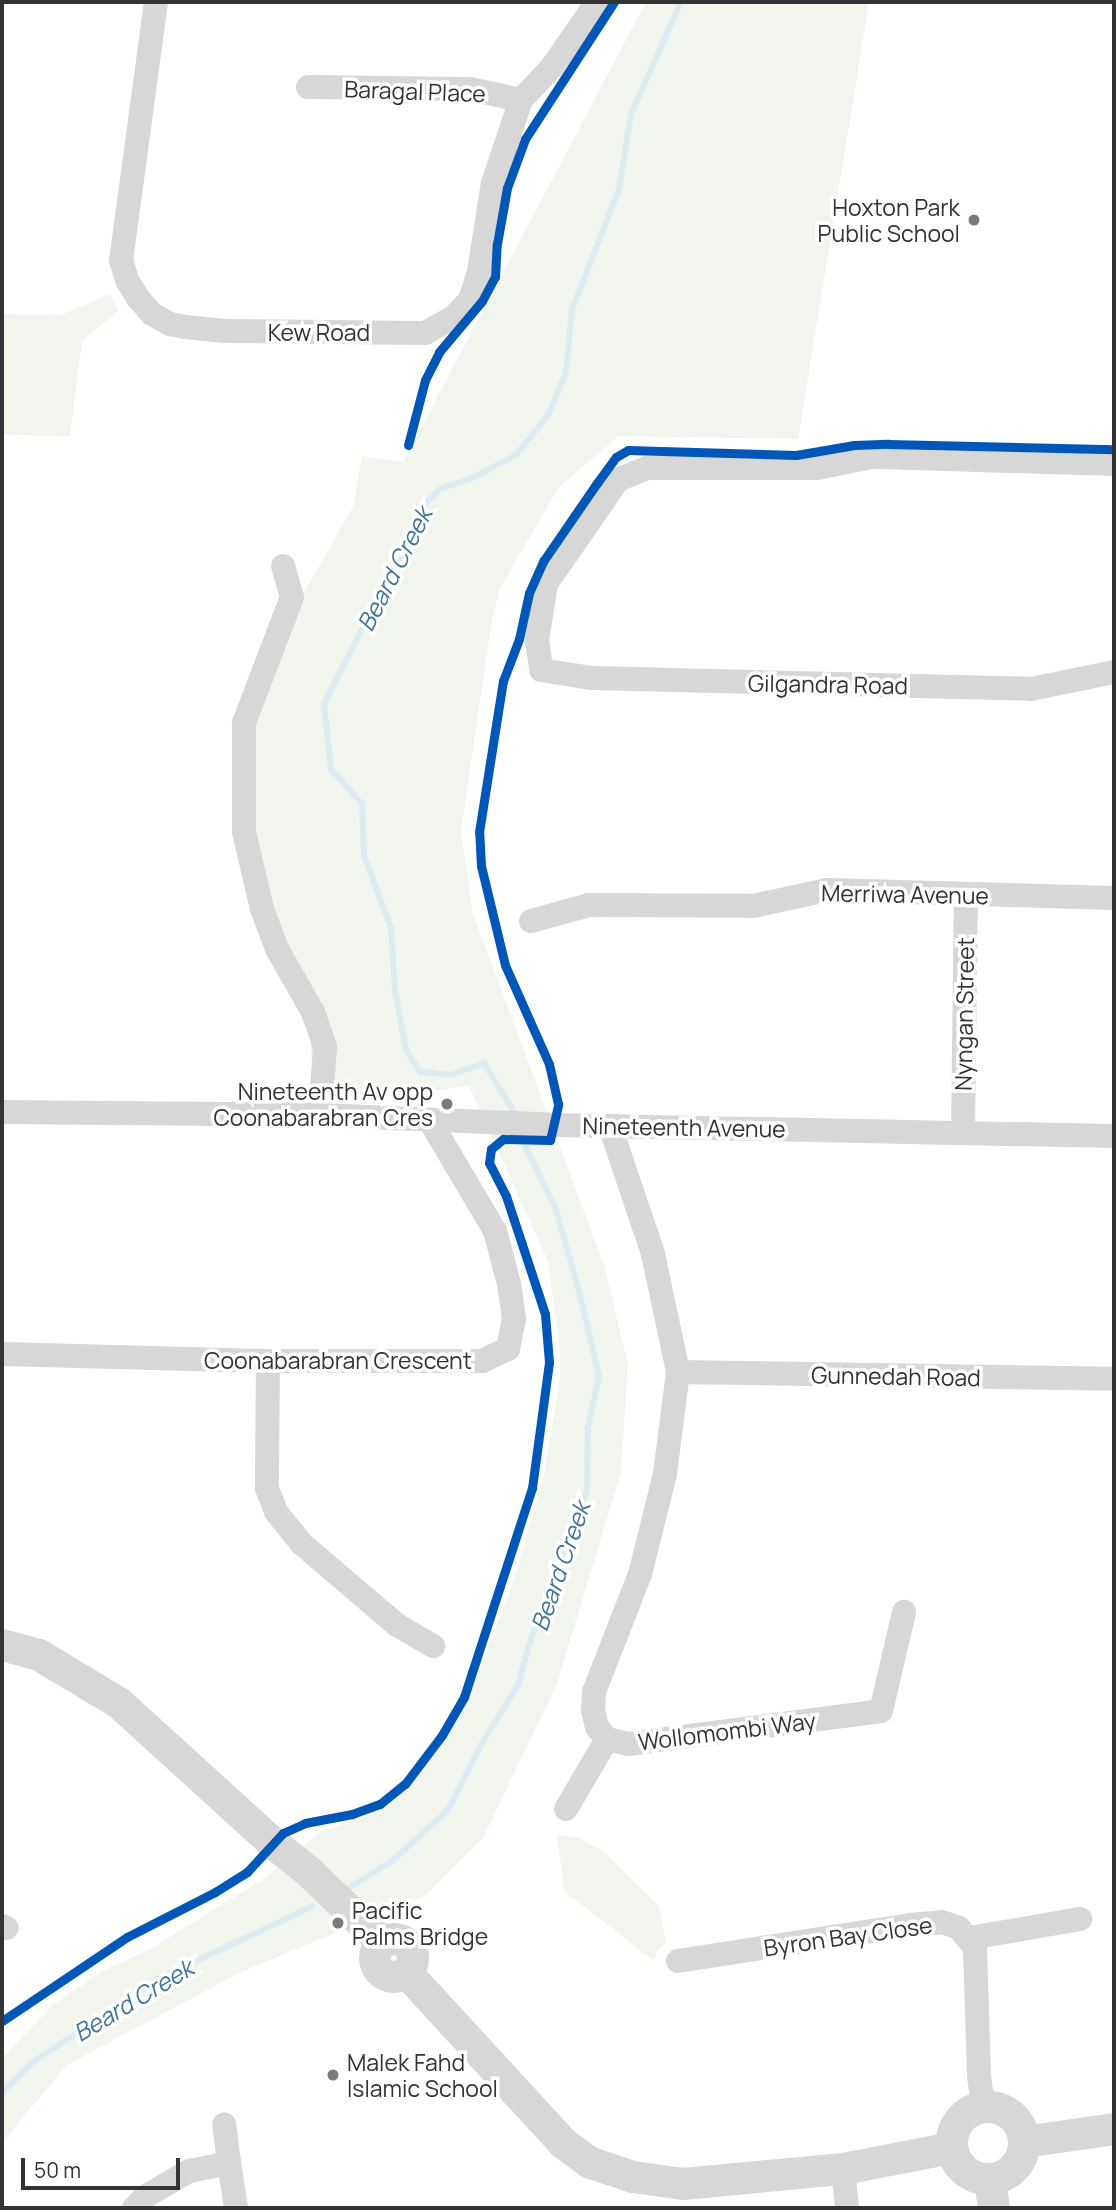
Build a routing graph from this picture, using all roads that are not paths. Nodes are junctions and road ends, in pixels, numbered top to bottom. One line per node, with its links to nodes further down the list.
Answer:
1 (156, 2): 4 (street, Kew Road)
2 (597, 2): 4 (street, Kew Road)
3 (308, 87): 4 (street, Baragal Place)
4 (521, 100)
5 (1114, 464): 7 (street, Gilgandra Road)
6 (283, 566): 12 (street)
7 (1114, 673)
8 (966, 895): 9 (street, Merriwa Avenue); 10 (street, Merriwa Avenue); 15 (street, Nyngan Street)
9 (1114, 898)
10 (531, 921)
11 (2, 1112): 12 (street, Nineteenth Avenue)
12 (320, 1115): 13 (street, Nineteenth Avenue)
13 (429, 1122): 14 (street, Nineteenth Avenue); 18 (street, Coonabarabran Crescent)
14 (610, 1126): 15 (street, Nineteenth Avenue); 19 (street, Wollomombi Way)
15 (963, 1133): 16 (street, Nineteenth Avenue)
16 (1114, 1136)
17 (2, 1354): 18 (street, Coonabarabran Crescent)
18 (268, 1362): 23 (street)
19 (678, 1372): 20 (street, Gunnedah Road); 24 (street, Wollomombi Way)
20 (1114, 1379)
21 (904, 1612): 24 (street, Wollomombi Way)
22 (2, 1645): 35 (street)
23 (433, 1646)
24 (607, 1739): 25 (street)
25 (566, 1809)
26 (1080, 1919): 27 (street)
27 (970, 1938): 28 (street, Byron Bay Close); 29 (street)
28 (678, 1961)
29 (983, 2107): 32 (street); 33 (street)
30 (223, 2124): 34 (street)
31 (1114, 2129): 32 (street)
32 (1024, 2142): 36 (street)
33 (952, 2148): 35 (street); 36 (street)
34 (229, 2163): 37 (street); 38 (street)
35 (843, 2169): 39 (street)
36 (992, 2194)
37 (236, 2207)
38 (134, 2208)
39 (848, 2208)

